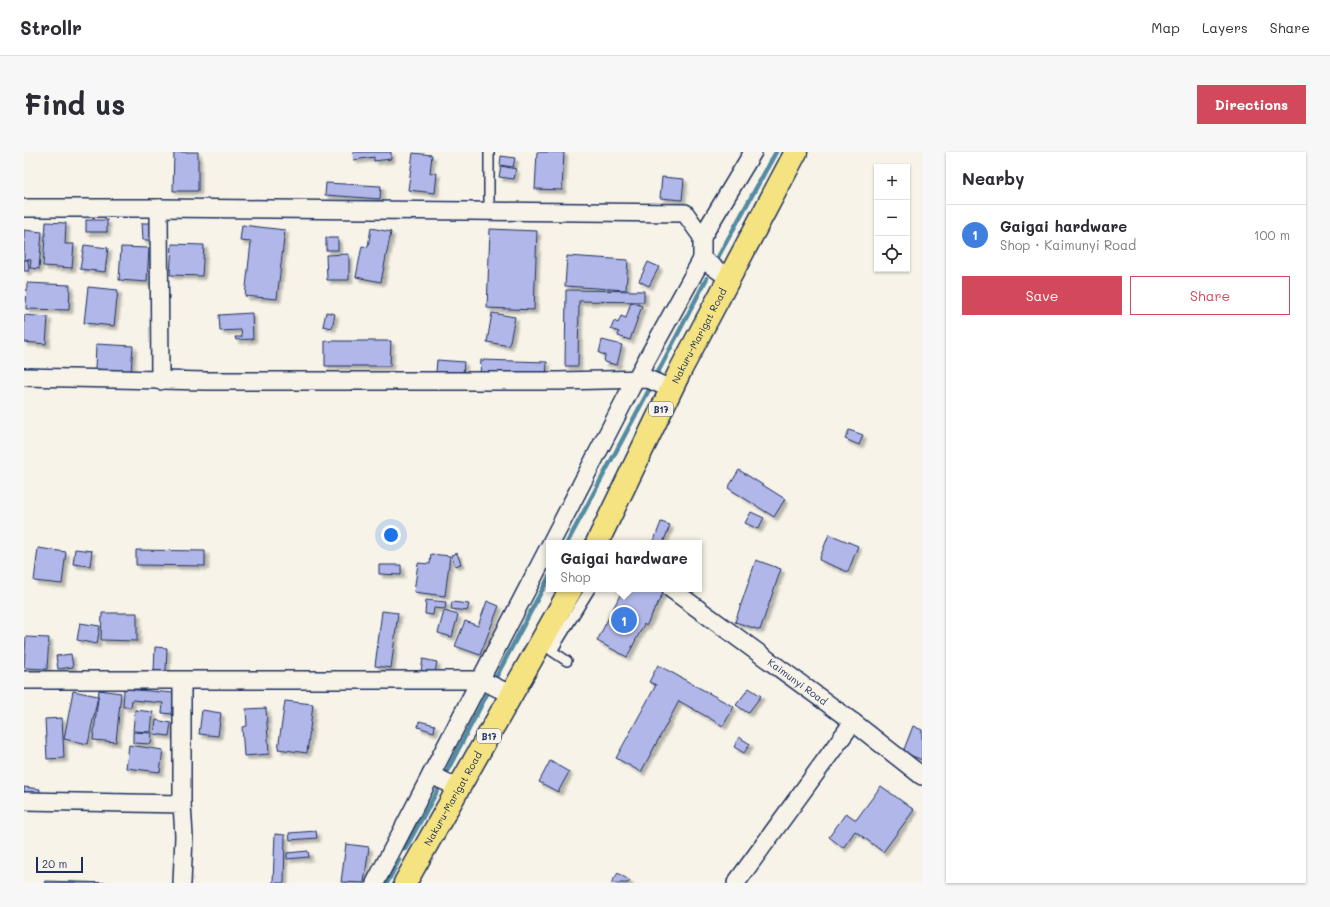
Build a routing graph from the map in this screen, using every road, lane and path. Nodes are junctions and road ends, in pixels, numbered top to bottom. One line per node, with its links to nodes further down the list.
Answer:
1 (489, 152): 6 (lane)
2 (753, 152): 7 (street)
3 (796, 152): 9 (main road, Nakuru-Marigat Road / B17)
4 (24, 208): 5 (street)
5 (159, 208): 6 (street); 12 (street)
6 (489, 211): 7 (street)
7 (702, 237): 8 (street)
8 (702, 259): 9 (street); 11 (street)
9 (729, 278): 13 (main road, Nakuru-Marigat Road / B17)
10 (24, 377): 12 (street)
11 (635, 380): 12 (street); 13 (street); 14 (street)
12 (160, 381)
13 (671, 389): 15 (main road, Nakuru-Marigat Road / B17)
14 (553, 540)
15 (602, 540)
16 (546, 553): 22 (street)
17 (569, 592): 24 (main road, Nakuru-Marigat Road / B17)
18 (588, 592): 20 (lane)
19 (675, 592): 25 (street, Kaimunyi Road)
20 (567, 661)
21 (24, 680): 23 (street)
22 (481, 680): 23 (street); 24 (street); 26 (street)
23 (182, 681): 30 (street)
24 (512, 695): 28 (main road, Nakuru-Marigat Road / B17)
25 (853, 722): 27 (street, Kaimunyi Road); 36 (street)
26 (431, 775): 28 (street); 31 (street)
27 (922, 776)
28 (459, 788): 32 (main road, Nakuru-Marigat Road / B17)
29 (24, 801): 30 (street)
30 (182, 804): 33 (street)
31 (392, 850): 32 (street); 34 (street)
32 (417, 862): 35 (main road, Nakuru-Marigat Road / B17)
33 (182, 883)
34 (375, 883)
35 (405, 883)
36 (736, 883)

